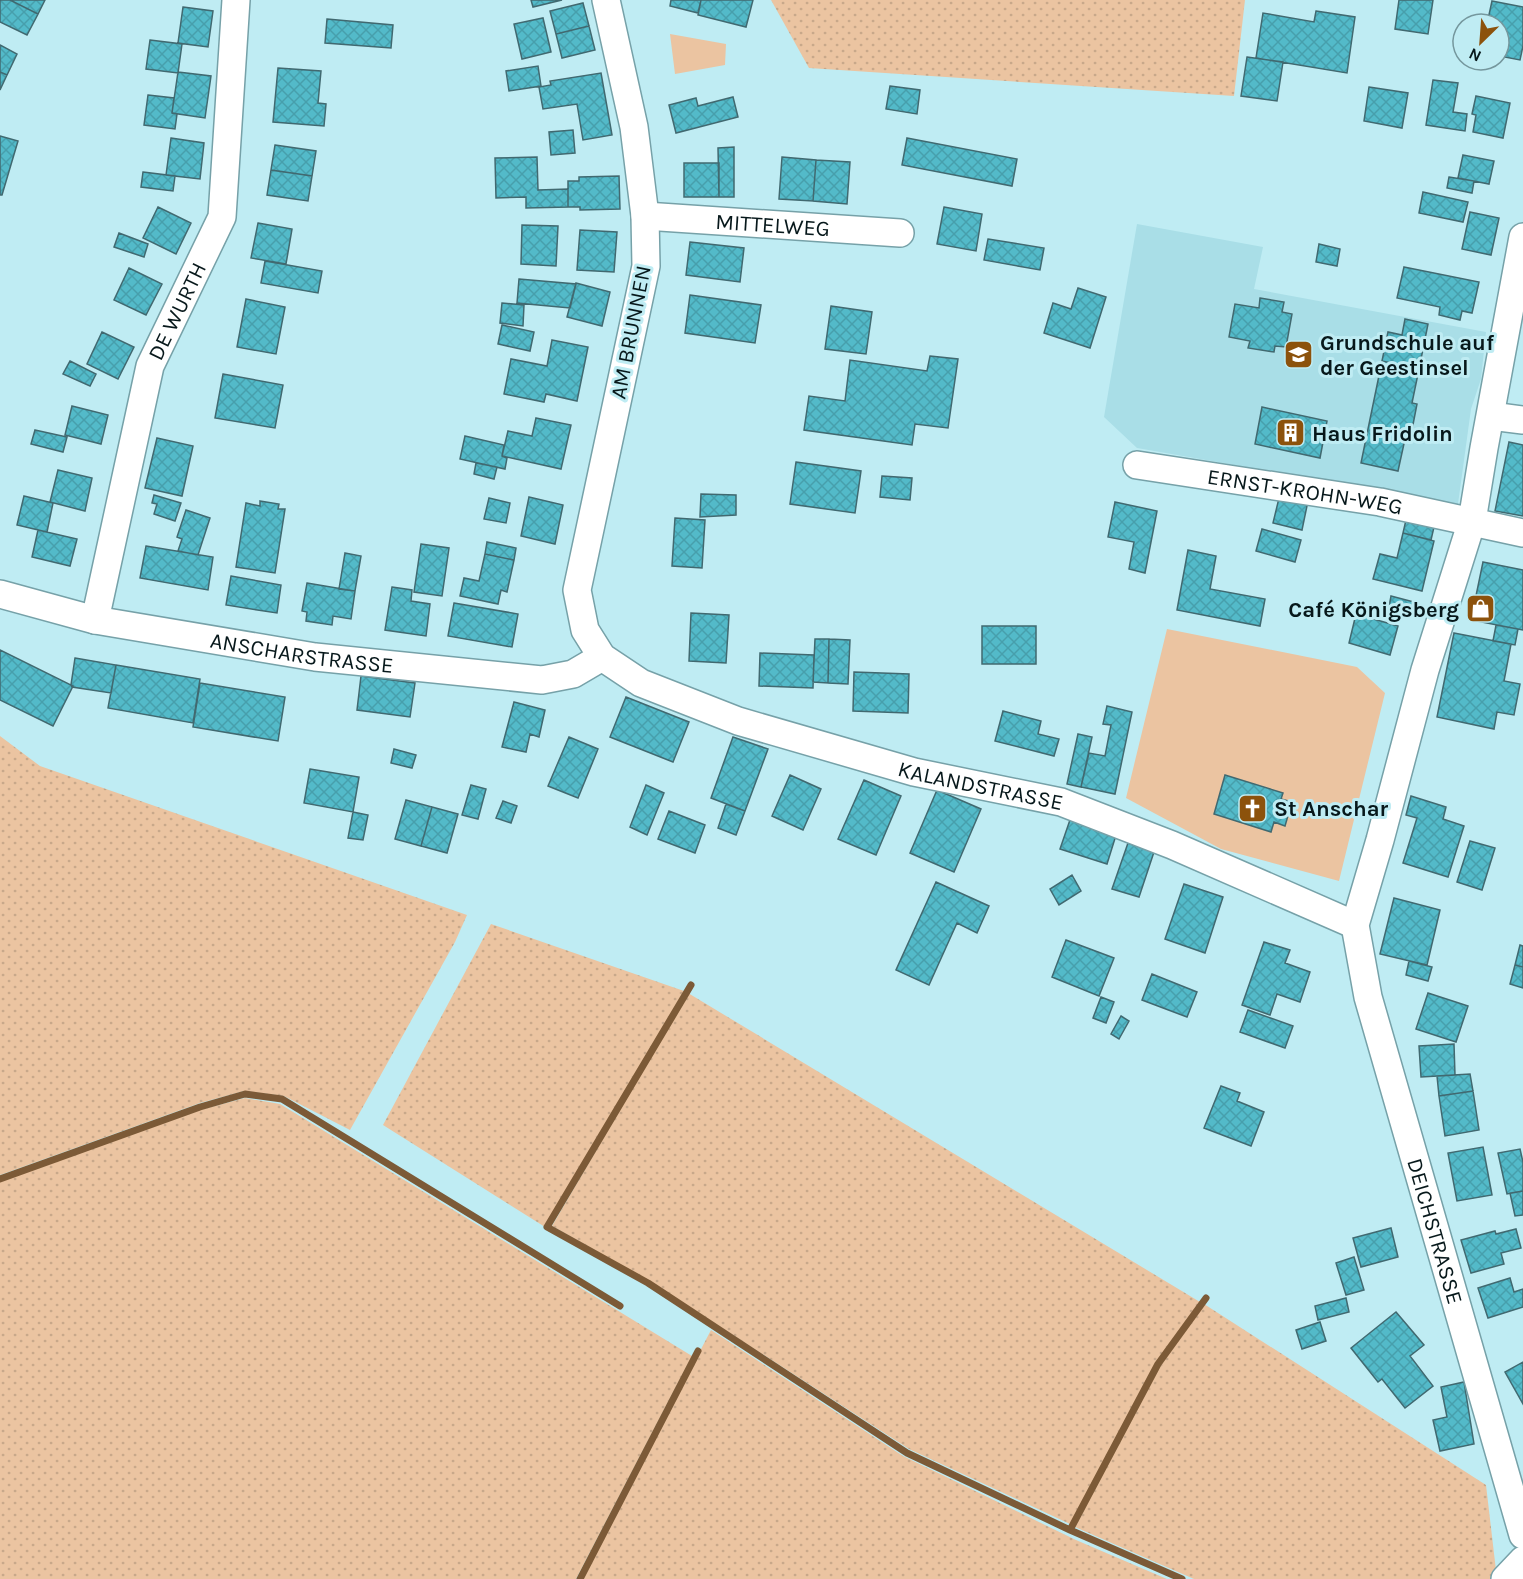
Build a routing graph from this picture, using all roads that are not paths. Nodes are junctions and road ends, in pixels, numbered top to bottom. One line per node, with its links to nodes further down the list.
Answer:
1 (236, 0): 12 (street, DE WURTH)
2 (606, 0): 3 (street, AM BRUNNEN)
3 (645, 216): 4 (street, MITTELWEG); 13 (street, AM BRUNNEN)
4 (900, 233)
5 (1523, 237): 6 (street)
6 (1491, 416): 7 (street); 9 (street)
7 (1523, 420)
8 (1137, 465): 9 (street, ERNST-KROHN-WEG)
9 (1472, 521): 10 (street, ERNST-KROHN-WEG); 14 (street)
10 (1523, 533)
11 (0, 594): 12 (street, ANSCHARSTRASSE)
12 (95, 620): 13 (street, ANSCHARSTRASSE)
13 (602, 657): 14 (street, KALANDSTRASSE)
14 (1355, 925): 15 (street, DEICHSTRASSE)
15 (1523, 1535)
16 (1523, 1560): 17 (street)
17 (1505, 1579)

